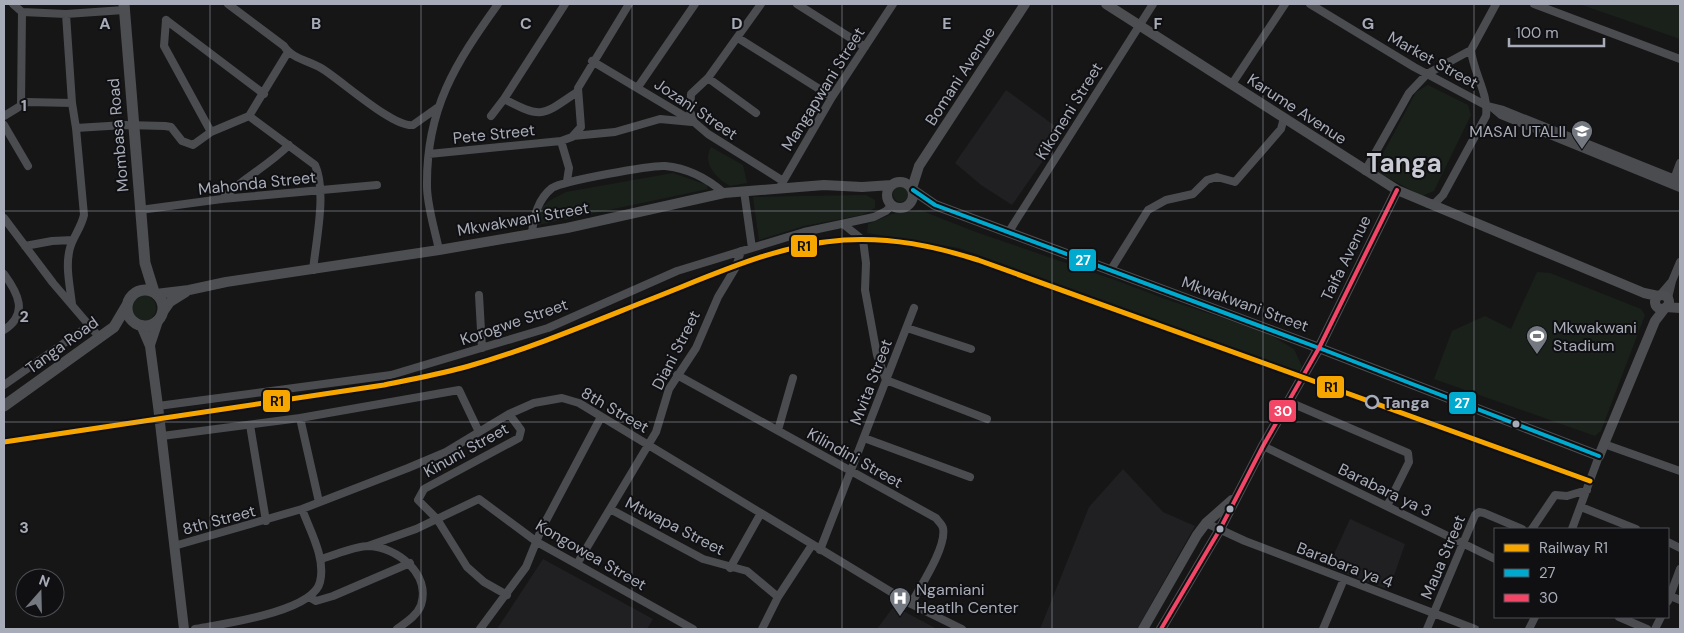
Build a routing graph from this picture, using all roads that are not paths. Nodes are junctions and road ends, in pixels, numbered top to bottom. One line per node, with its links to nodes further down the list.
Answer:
1 (13, 4): 18 (street)
2 (228, 4): 24 (street)
3 (498, 4): 38 (street)
4 (565, 4): 34 (street)
5 (629, 4): 26 (street)
6 (696, 4): 30 (street)
7 (761, 4): 21 (street)
8 (798, 4): 22 (street)
9 (892, 4): 22 (street, Mangapwani Street)
10 (1025, 4): 55 (main road, Bomani Avenue)
11 (1106, 4): 20 (main road, Karume Avenue)
12 (1153, 4): 20 (street, Kikoneni Street)
13 (1285, 4): 29 (street)
14 (1310, 4): 27 (street, Market Street)
15 (1496, 4): 23 (street)
16 (1534, 4): 25 (street)
17 (124, 7): 19 (street); 46 (highway, Mombasa Road)
18 (22, 12): 19 (street); 36 (street)
19 (66, 14): 35 (street)
20 (1139, 24): 29 (main road, Karume Avenue); 78 (street, Kikoneni Street)
21 (738, 38): 28 (street); 33 (street)
22 (864, 47): 33 (street, Mangapwani Street)
23 (1471, 50): 27 (street); 37 (street)
24 (288, 52): 32 (street); 38 (street)
25 (1680, 59)
26 (592, 61): 30 (street, Jozani Street); 31 (street)
27 (1427, 74): 37 (street, Market Street); 56 (street)
28 (708, 78): 39 (street); 44 (street)
29 (1232, 84): 43 (main road, Karume Avenue)
30 (638, 87): 44 (street, Jozani Street)
31 (577, 92): 34 (street); 49 (street)
32 (264, 94): 41 (street); 48 (street)
33 (832, 96): 61 (street, Mangapwani Street)
34 (504, 99): 42 (street)
35 (72, 103): 36 (street); 47 (street)
36 (21, 106): 40 (street)
37 (1490, 107): 58 (street, Market Street); 71 (street)
38 (437, 108): 52 (street)
39 (756, 113)
40 (4, 116)
41 (249, 116): 48 (street); 51 (street)
42 (491, 116)
43 (1284, 118): 56 (main road, Karume Avenue); 87 (street)
44 (694, 122): 49 (street); 61 (street, Jozani Street)
45 (4, 125): 54 (street)
46 (133, 126): 47 (street); 48 (street); 74 (highway, Mombasa Road)
47 (76, 128): 79 (street)
48 (211, 132)
49 (572, 137): 50 (street, Pete Street)
50 (561, 141): 52 (street, Pete Street); 57 (street)
51 (289, 146): 65 (street); 69 (street)
52 (429, 154): 82 (street)
53 (1680, 163): 58 (street)
54 (28, 166)
55 (919, 166): 59 (main road); 64 (main road)
56 (1365, 171): 66 (main road, Karume Avenue)
57 (567, 181): 68 (street); 77 (street)
58 (1676, 182): 63 (street, Market Street)
59 (896, 184): 62 (main road); 64 (main road); 70 (main road)
60 (376, 185): 65 (street, Mahonda Street)
61 (781, 185): 62 (main road, Mkwakwani Street); 67 (main road, Mkwakwani Street)
62 (862, 187): 70 (main road)
63 (1680, 188)
64 (912, 189): 72 (main road); 73 (main road)
65 (320, 190): 69 (street, Mahonda Street); 86 (street)
66 (1397, 190): 71 (main road, Karume Avenue); 106 (main road, Taifa Avenue)
67 (744, 191): 68 (main road, Mkwakwani Street); 81 (street)
68 (724, 193): 77 (main road, Mkwakwani Street)
69 (222, 199): 74 (street, Mahonda Street)
70 (890, 202): 72 (main road); 76 (street, Korogwe Street)
71 (1428, 204): 93 (main road, Karume Avenue)
72 (908, 205): 73 (main road)
73 (935, 205): 78 (main road, Mkwakwani Street)
74 (140, 210): 85 (highway, Mombasa Road)
75 (4, 218): 80 (street)
76 (843, 224): 81 (street, Korogwe Street); 110 (street)
77 (532, 232): 82 (main road, Mkwakwani Street)
78 (1008, 233): 87 (main road, Mkwakwani Street)
79 (73, 240): 80 (street); 94 (street)
80 (25, 246): 94 (street)
81 (752, 248): 83 (street, Korogwe Street)
82 (439, 250): 86 (main road, Mkwakwani Street)
83 (741, 251): 105 (street, Korogwe Street); 108 (street, Diani Street)
84 (1680, 262): 93 (street)
85 (145, 263): 90 (highway, Mombasa Road); 92 (highway, Mombasa Road)
86 (313, 270): 89 (main road, Mkwakwani Street)
87 (1110, 271): 106 (main road, Mkwakwani Street)
88 (4, 274): 102 (street)
89 (189, 290): 90 (main road, Mkwakwani Street); 97 (main road)
90 (155, 293): 92 (highway); 97 (highway)
91 (478, 294): 105 (street)
92 (129, 301): 99 (highway); 100 (highway, Mombasa Road)
93 (1662, 302): 95 (main road, Karume Avenue); 124 (main road)
94 (72, 304): 98 (street)
95 (1680, 306)
96 (914, 308): 101 (street, Mvita Street)
97 (160, 316): 99 (highway); 104 (main road)
98 (90, 325): 103 (street); 111 (street)
99 (139, 325): 100 (highway); 104 (main road)
100 (114, 327): 103 (highway, Tanga Road)
101 (907, 328): 107 (street); 110 (street, Mvita Street)
102 (4, 330)
103 (100, 338): 113 (highway, Tanga Road)
104 (150, 346): 114 (main road)
105 (482, 348): 114 (street, Korogwe Street)
106 (1319, 348): 112 (main road, Taifa Avenue); 127 (main road, Mkwakwani Street)
107 (971, 349)
108 (677, 375): 120 (street, Kilindini Street); 125 (street, Diani Street)
109 (793, 378): 120 (street)
110 (886, 380): 118 (street); 123 (street, Mvita Street)
111 (4, 385)
112 (1289, 402): 126 (main road, Taifa Avenue); 134 (street)
113 (4, 406)
114 (158, 406): 122 (main road)
115 (509, 414): 116 (street, 8th Street); 121 (street, 8th Street); 139 (street, Kinuni Street)
116 (601, 416): 125 (street, 8th Street); 147 (street)
117 (300, 418): 119 (street); 121 (street); 133 (street)
118 (987, 419)
119 (250, 425): 122 (street); 140 (street)
120 (778, 430): 128 (street, Kilindini Street)
121 (479, 432): 133 (street, 8th Street)
122 (162, 436): 150 (main road)
123 (864, 438): 128 (street, Mvita Street); 130 (street)
124 (1604, 444): 127 (main road); 129 (street)
125 (648, 446): 137 (street, Diani Street); 138 (street, 8th Street)
126 (1263, 446): 132 (main road, Taifa Avenue); 134 (street, Barabara ya 3)
127 (1599, 456): 131 (street)
128 (851, 471): 152 (street, Mvita Street); 167 (street, Kilindini Street)
129 (1680, 471)
130 (970, 478)
131 (1587, 490): 135 (street); 143 (street)
132 (1237, 496): 141 (main road, Taifa Avenue); 146 (main road, Taifa Avenue)
133 (319, 502): 136 (street, 8th Street)
134 (1387, 506): 148 (street, Barabara ya 3)
135 (1581, 507): 144 (street); 145 (street)
136 (302, 509): 140 (street, 8th Street); 154 (street)
137 (610, 509): 156 (street, Diani Street); 157 (street, Mtwapa Street)
138 (760, 513): 149 (street, 8th Street); 157 (street)
139 (437, 519): 147 (street, Kongowea Street); 151 (street); 162 (street, Kinuni Street)
140 (266, 521): 150 (street, 8th Street)
141 (1206, 523): 146 (street, Barabara ya 4); 159 (main road, Taifa Avenue)
142 (1519, 528): 148 (street, Maua Street)
143 (1533, 528)
144 (1572, 528)
145 (1634, 528)
146 (1219, 531): 160 (street, Barabara ya 4); 161 (main road, Taifa Avenue)
147 (537, 542): 156 (street, Kongowea Street); 162 (street)
148 (1463, 543): 153 (street, Barabara ya 3); 168 (street, Maua Street)
149 (812, 545): 152 (street, 8th Street); 164 (street)
150 (174, 546): 171 (main road)
151 (368, 546): 154 (street); 155 (street)
152 (820, 550): 167 (street, 8th Street)
153 (1494, 558)
154 (320, 559): 163 (street)
155 (410, 563): 163 (street); 173 (street)
156 (577, 564): 175 (street, Kongowea Street)
157 (730, 568): 164 (street, Mtwapa Street)
158 (1680, 569): 165 (street)
159 (1173, 578): 161 (main road); 178 (main road, Taifa Avenue)
160 (1344, 579): 168 (street, Barabara ya 4); 170 (street)
161 (1187, 585): 179 (main road, Taifa Avenue)
162 (507, 595): 174 (street)
163 (309, 597): 172 (street)
164 (778, 597): 176 (street)
165 (1669, 597): 166 (street)
166 (1680, 600)
167 (911, 604): 177 (street, 8th Street)
168 (1434, 613): 180 (street, Maua Street); 181 (street, Barabara ya 4)
169 (1621, 618): 182 (street)
170 (1326, 628)
171 (184, 629)
172 (195, 629)
173 (397, 629)
174 (480, 629)
175 (693, 629)
176 (762, 629)
177 (962, 629)
178 (1143, 629)
179 (1161, 629)
180 (1427, 629)
181 (1475, 629)
182 (1647, 629)

